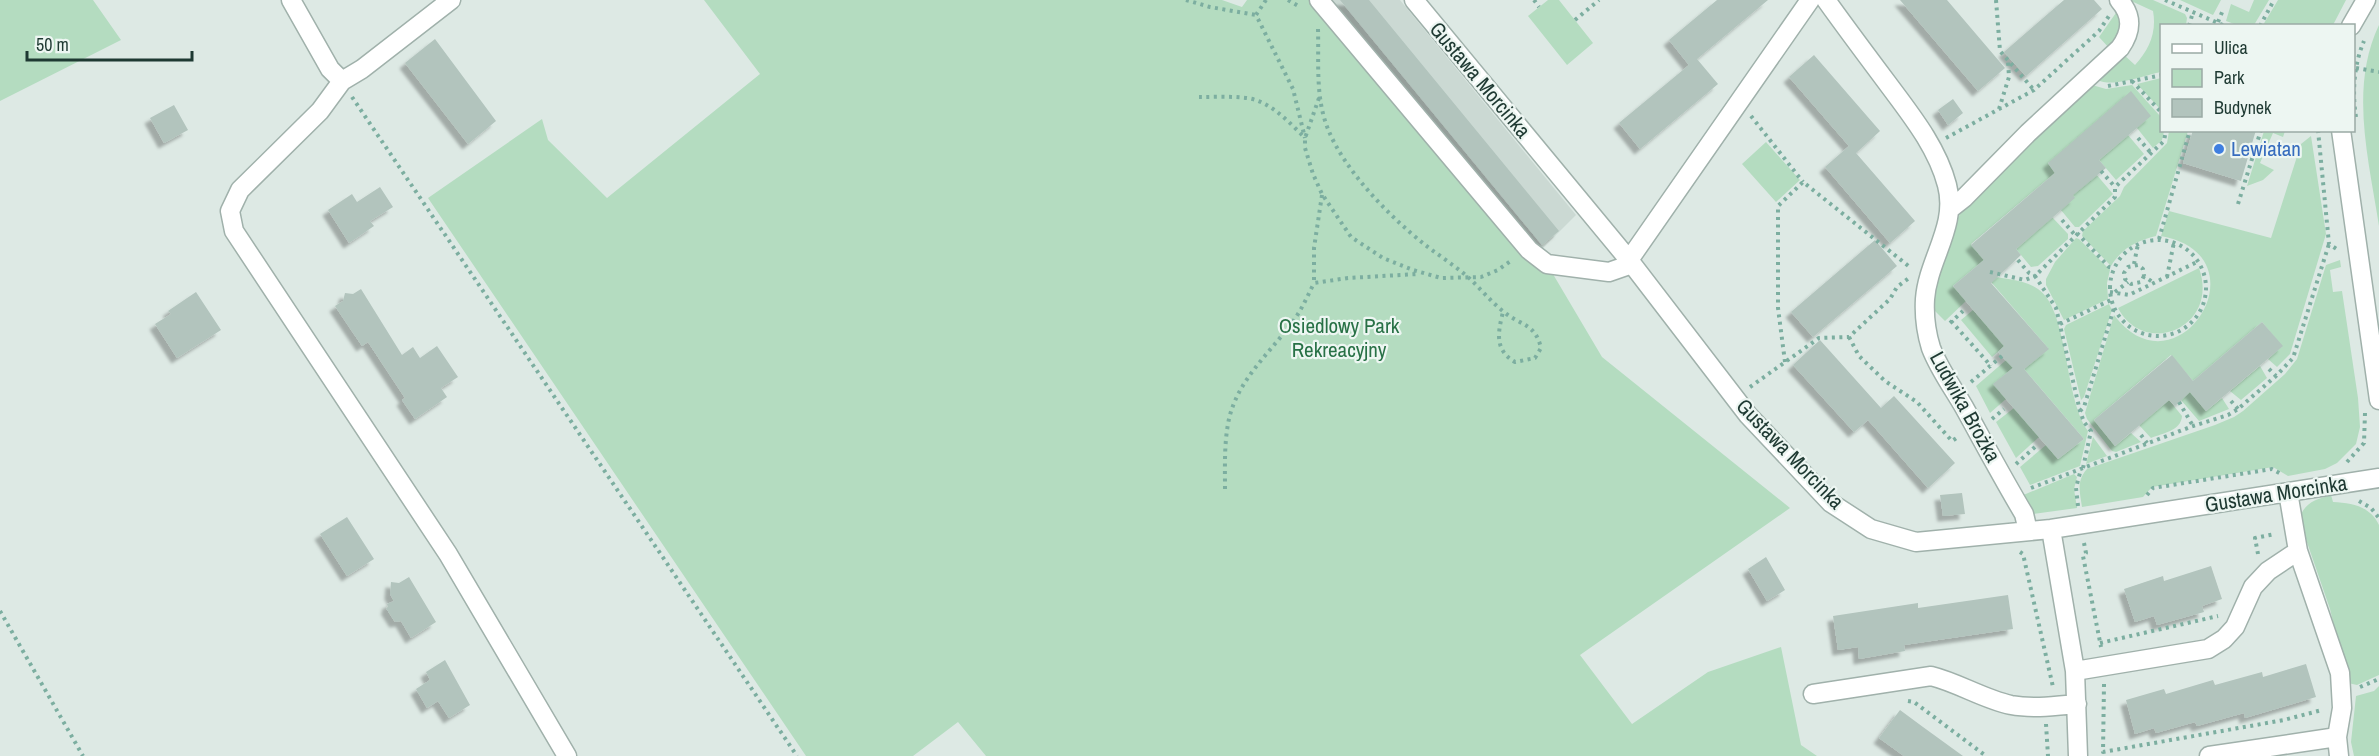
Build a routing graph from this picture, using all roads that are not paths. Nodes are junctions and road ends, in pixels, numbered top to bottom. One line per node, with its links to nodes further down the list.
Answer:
1 (291, 0): 10 (street)
2 (450, 0): 10 (street)
3 (1319, 0): 13 (street)
4 (1414, 0): 13 (street, Gustawa Morcinka)
5 (1810, 0): 13 (street)
6 (1826, 0): 12 (street, Ludwika Brożka)
7 (2119, 0): 12 (street)
8 (2366, 0): 9 (street)
9 (2352, 24)
10 (342, 81): 24 (street)
11 (2341, 132): 14 (street)
12 (1950, 209): 18 (street, Ludwika Brożka)
13 (1630, 262): 18 (street, Gustawa Morcinka)
14 (2372, 403)
15 (2379, 477): 16 (street, Gustawa Morcinka)
16 (2289, 485): 17 (street, Gustawa Morcinka); 19 (street)
17 (2050, 529): 18 (street, Gustawa Morcinka); 20 (street)
18 (2019, 532)
19 (2298, 551): 20 (street); 23 (street)
20 (2076, 671): 22 (street)
21 (1813, 694): 22 (street)
22 (2077, 704): 25 (street)
23 (2337, 737): 26 (street); 27 (street)
24 (567, 756)
25 (2078, 756)
26 (2209, 756)
27 (2339, 756)

